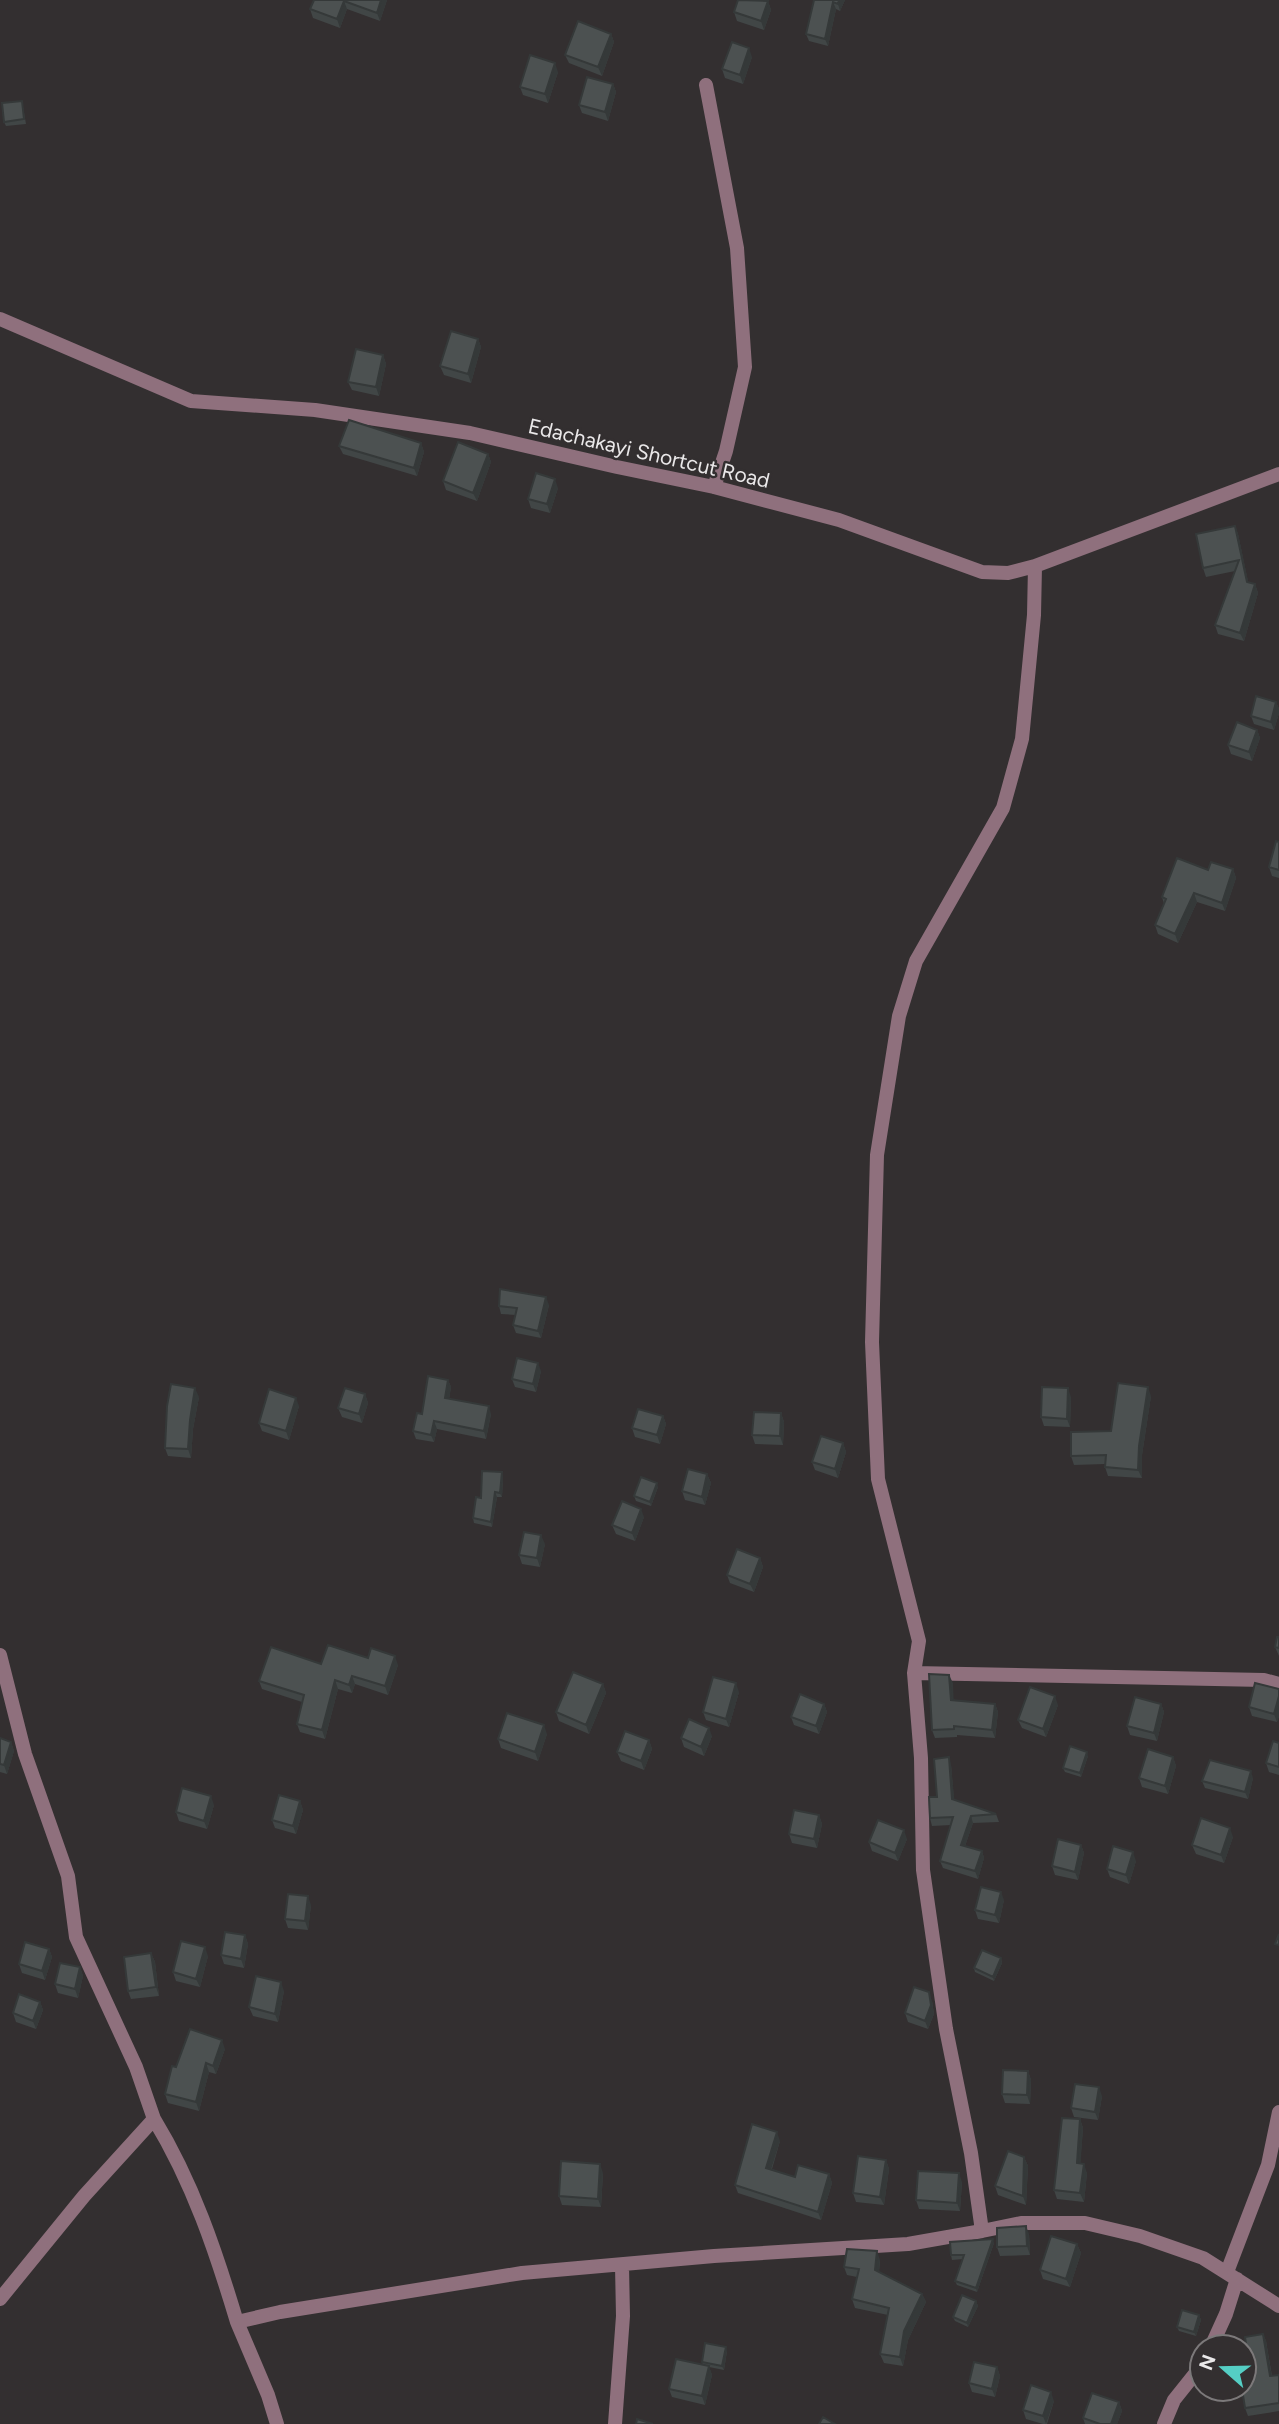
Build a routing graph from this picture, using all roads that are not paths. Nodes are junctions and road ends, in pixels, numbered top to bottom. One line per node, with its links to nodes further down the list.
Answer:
1 (706, 85): 4 (street)
2 (0, 319): 4 (street, Edachakayi Shortcut Road)
3 (1279, 474): 5 (street, Edachakayi Shortcut Road)
4 (714, 487): 5 (street, Edachakayi Shortcut Road)
5 (1035, 566): 7 (street)
6 (0, 1655): 10 (street)
7 (914, 1673): 8 (street); 11 (street)
8 (1279, 1684)
9 (1279, 2112): 13 (street)
10 (154, 2119): 14 (street); 16 (street)
11 (982, 2231): 12 (street); 13 (street)
12 (622, 2266): 16 (street); 20 (street)
13 (1232, 2276): 15 (street); 17 (street)
14 (0, 2299)
15 (1279, 2306)
16 (237, 2322): 19 (street)
17 (1217, 2333)
18 (1188, 2382): 21 (street)
19 (277, 2424)
20 (615, 2424)
21 (1164, 2424)

